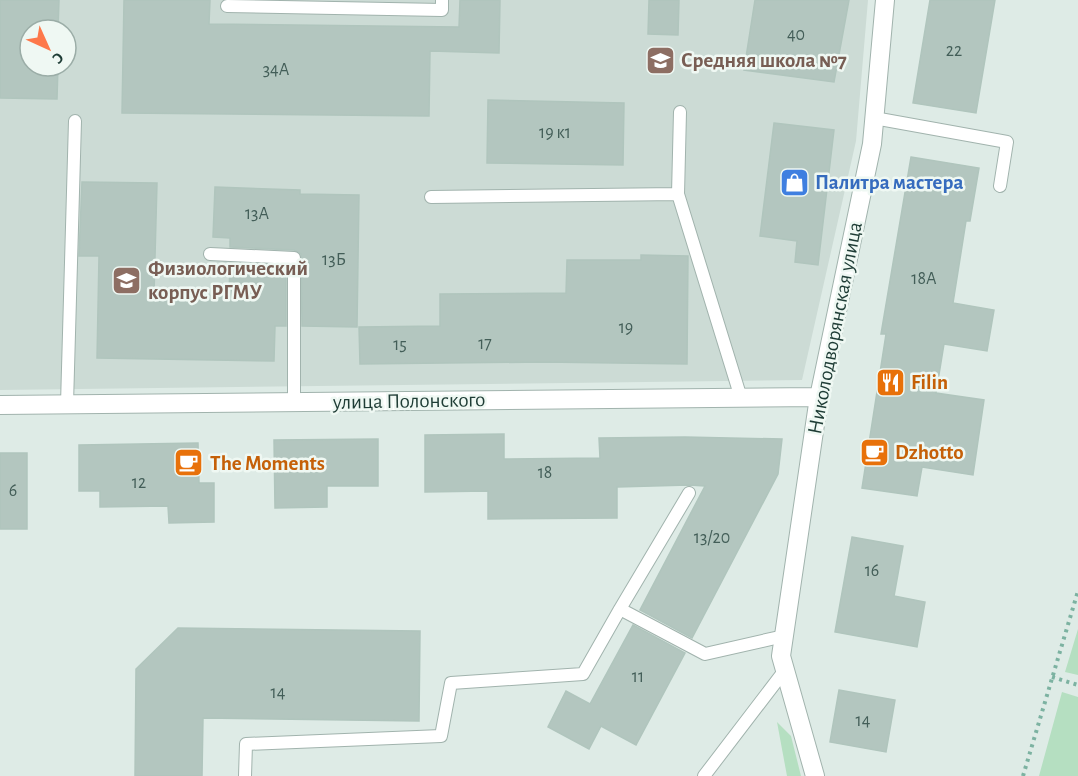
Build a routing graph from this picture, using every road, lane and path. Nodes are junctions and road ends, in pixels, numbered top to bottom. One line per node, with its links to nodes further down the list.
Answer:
1 (441, 0): 3 (lane)
2 (885, 0): 5 (street, Николодворянская улица)
3 (227, 6)
4 (680, 112): 8 (lane)
5 (874, 118): 7 (lane); 11 (street, Николодворянская улица)
6 (75, 121): 14 (lane)
7 (1000, 186)
8 (678, 194): 9 (lane); 12 (lane)
9 (431, 196)
10 (210, 254): 13 (lane)
11 (819, 397): 12 (street, улица Полонского); 19 (street, Николодворянская улица)
12 (741, 398): 13 (street, улица Полонского)
13 (294, 402): 14 (street, улица Полонского)
14 (67, 404): 15 (street, улица Полонского)
15 (0, 405)
16 (689, 493): 18 (lane)
17 (1078, 591): 21 (path)
18 (620, 609): 19 (lane); 23 (lane)
19 (784, 636): 20 (street, Николодворянская улица)
20 (783, 663): 24 (lane); 25 (street)
21 (1052, 677): 22 (path); 26 (path)
22 (1078, 686)
23 (245, 776)
24 (704, 776)
25 (815, 776)
26 (1023, 776)

